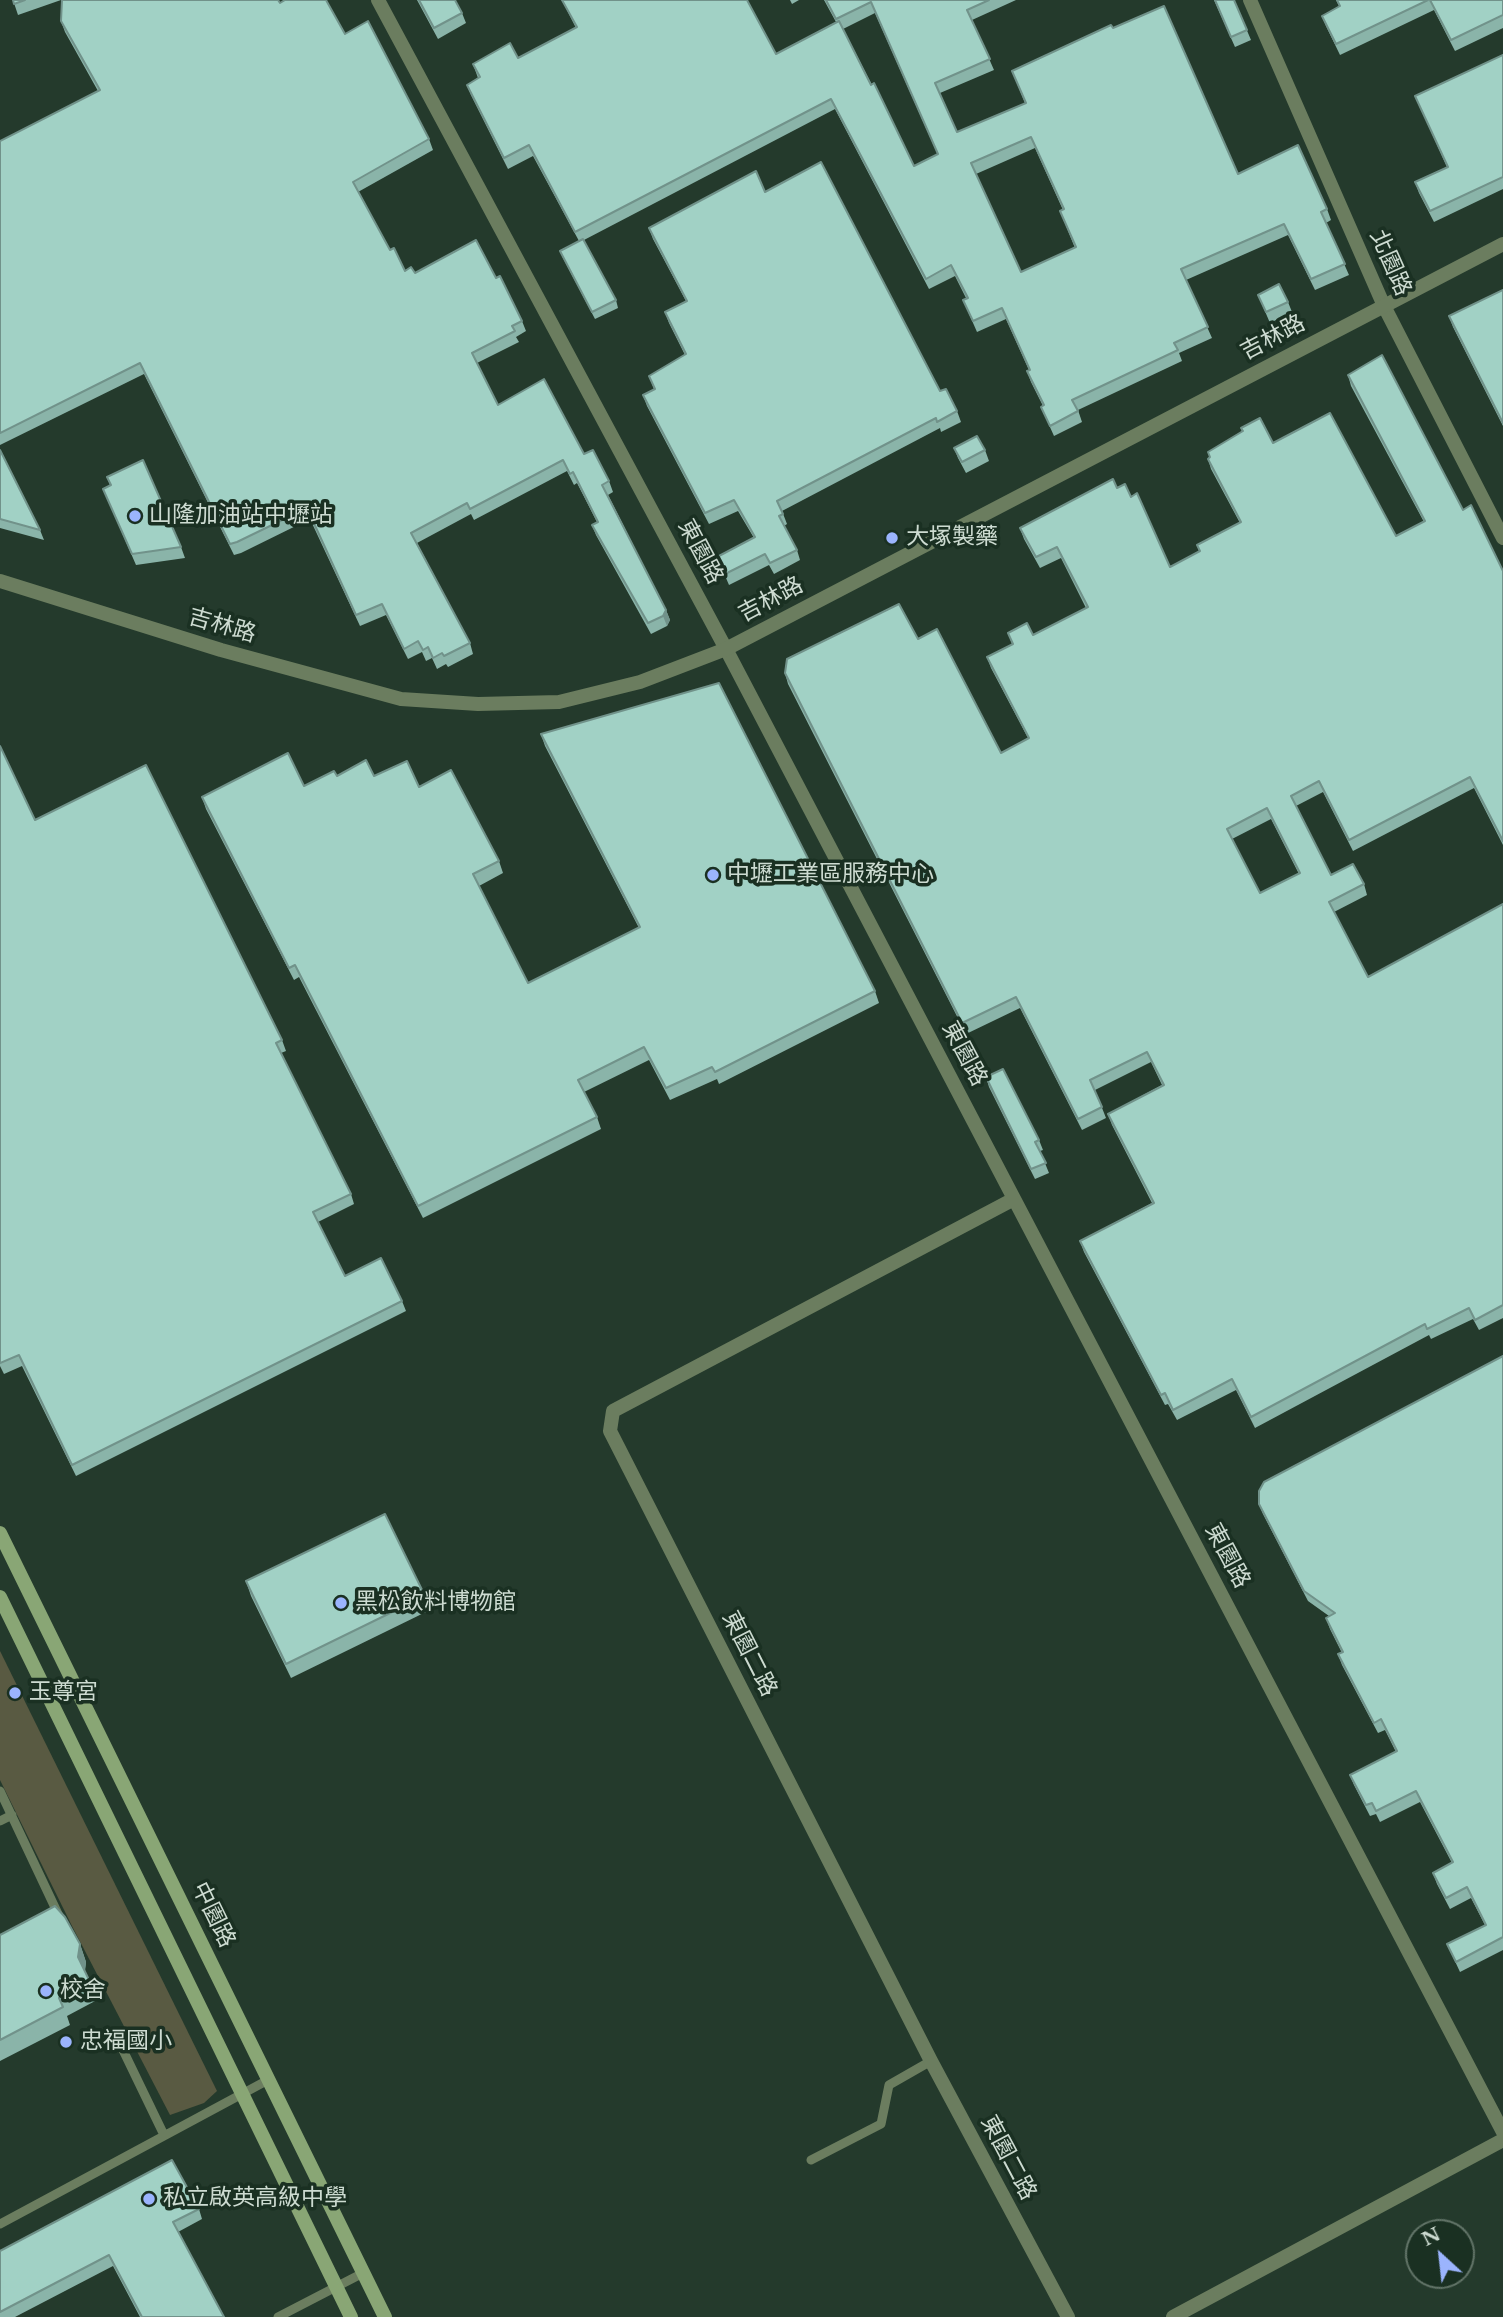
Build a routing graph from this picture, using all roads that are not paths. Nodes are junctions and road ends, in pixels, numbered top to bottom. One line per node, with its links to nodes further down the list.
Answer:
1 (379, 0): 7 (street, 東園路)
2 (1250, 0): 4 (street, 北園路)
3 (1503, 244): 4 (street, 吉林路)
4 (1384, 306): 5 (street, 北園路); 7 (street, 吉林路)
5 (1503, 538)
6 (0, 581): 7 (street, 吉林路)
7 (726, 649): 8 (street, 東園路)
8 (1014, 1199): 17 (street, 東園二路); 20 (street, 東園路)
9 (0, 1533): 10 (main road, 中園路)
10 (5, 1555): 18 (main road, 中園路)
11 (0, 1597): 19 (main road)
12 (0, 1791): 13 (lane)
13 (12, 1815): 14 (lane); 15 (lane)
14 (0, 1821)
15 (48, 1923)
16 (91, 2040): 21 (lane)
17 (931, 2061): 23 (lane); 30 (street, 東園二路)
18 (268, 2080): 19 (lane); 25 (main road, 中園路)
19 (243, 2094): 21 (lane); 26 (main road)
20 (1503, 2132)
21 (164, 2135): 24 (lane)
22 (1503, 2140): 31 (street)
23 (811, 2160)
24 (0, 2224)
25 (363, 2273): 26 (lane); 29 (main road, 中園路)
26 (337, 2287): 27 (lane); 28 (main road)
27 (278, 2317)
28 (351, 2317)
29 (385, 2317)
30 (1068, 2317)
31 (1173, 2317)

